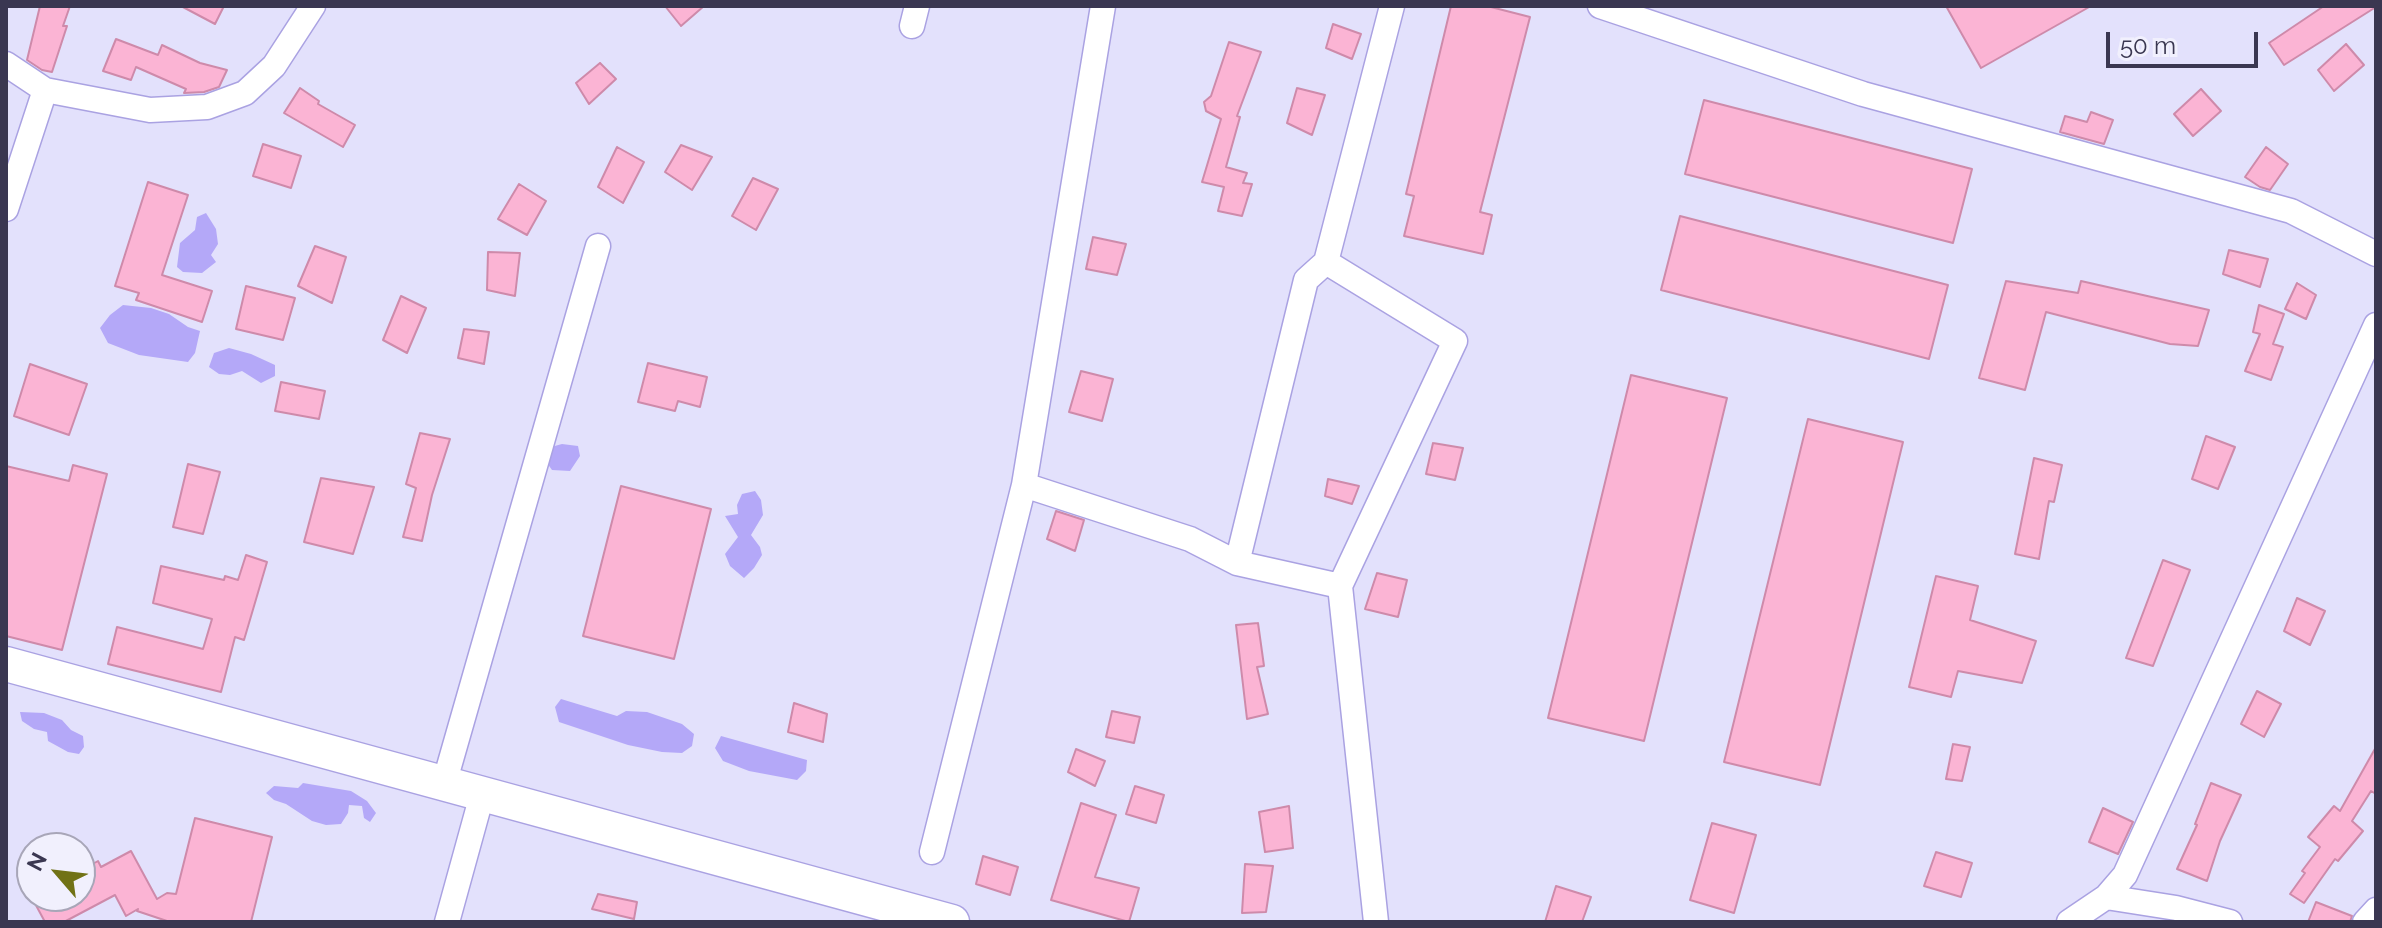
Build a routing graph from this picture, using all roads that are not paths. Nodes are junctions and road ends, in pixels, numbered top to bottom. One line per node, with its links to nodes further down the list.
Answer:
1 (313, 6): 6 (street)
2 (1103, 6): 12 (street)
3 (1392, 6): 10 (street)
4 (1600, 6): 9 (street)
5 (6, 64): 6 (street)
6 (45, 90): 7 (street)
7 (6, 209)
8 (598, 246): 16 (street)
9 (2376, 254)
10 (1326, 262): 13 (street); 14 (street)
11 (2376, 325): 19 (street)
12 (1024, 485): 13 (street); 18 (street)
13 (1237, 563): 14 (street)
14 (1340, 586): 23 (street)
15 (6, 664): 16 (street)
16 (444, 784): 17 (street)
17 (482, 795): 21 (street); 22 (street)
18 (932, 852)
19 (2106, 897): 24 (street); 25 (street)
20 (2376, 910): 26 (street)
21 (447, 922)
22 (952, 922)
23 (1376, 922)
24 (2069, 922)
25 (2230, 922)
26 (2365, 922)

